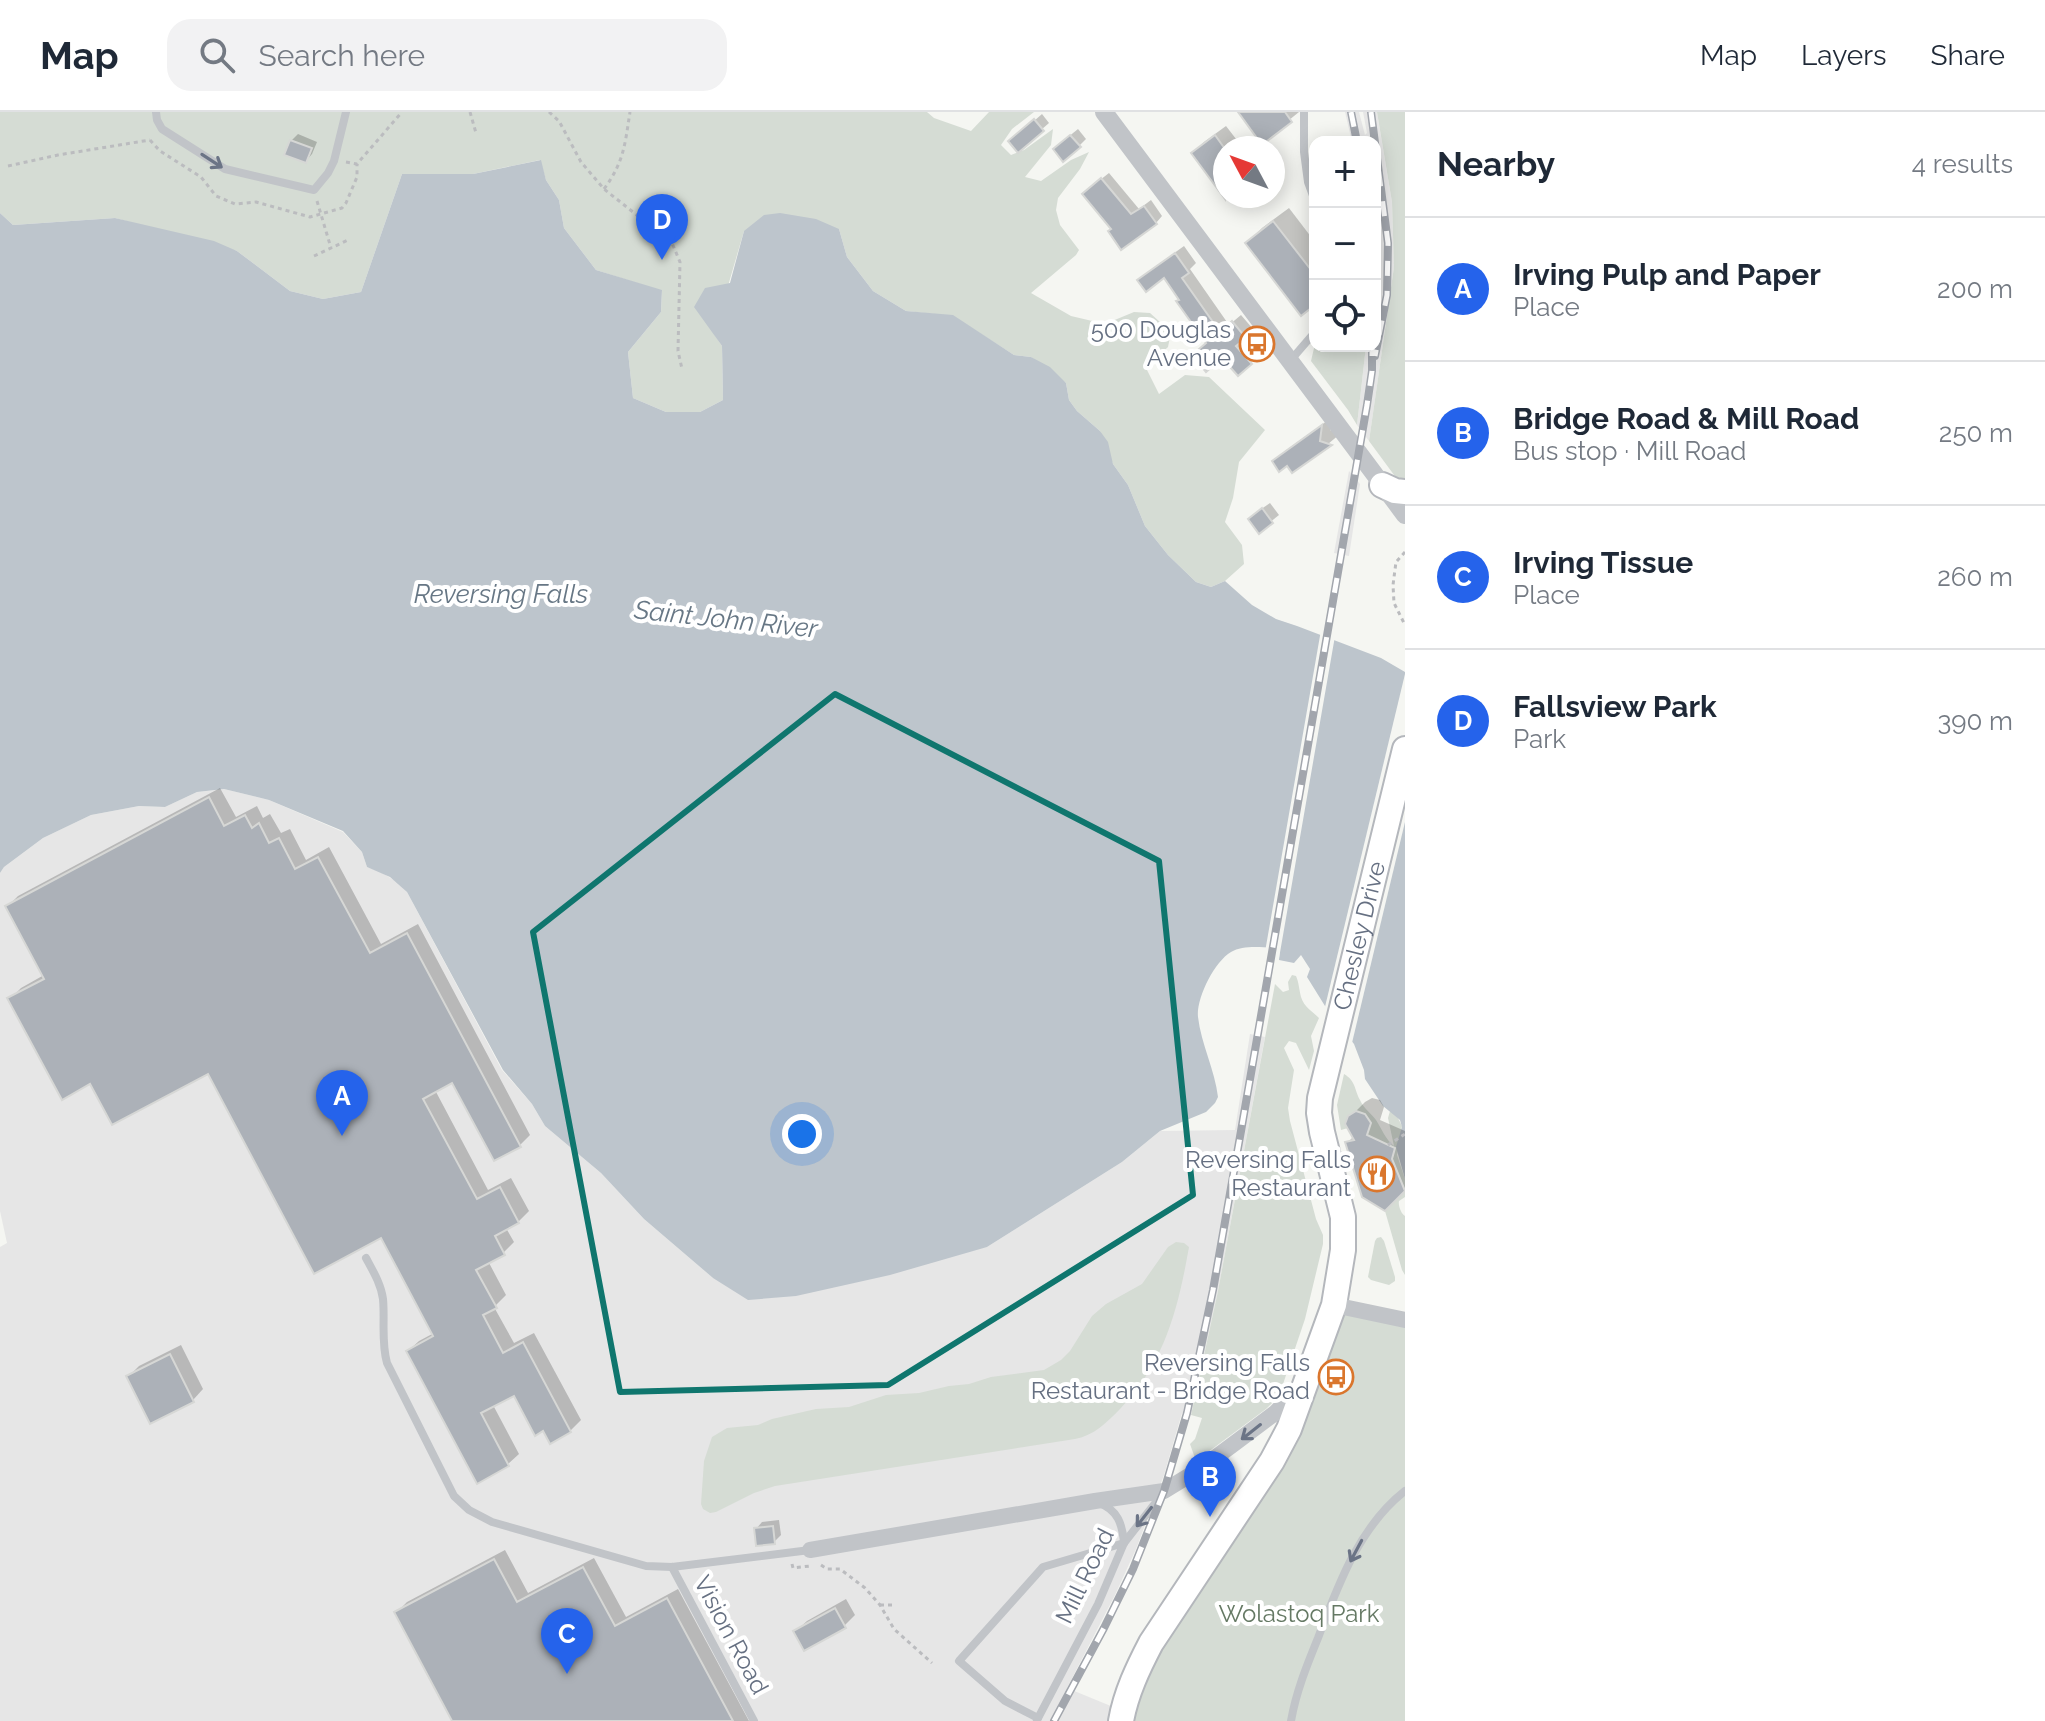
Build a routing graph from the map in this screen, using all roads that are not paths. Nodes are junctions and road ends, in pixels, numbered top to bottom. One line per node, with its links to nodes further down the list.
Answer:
1 (156, 112): 2 (lane, one-way to 2)
2 (346, 112)
3 (1104, 112): 7 (street)
4 (1304, 112): 5 (lane)
5 (1309, 185)
6 (1309, 339): 7 (lane)
7 (1290, 361): 8 (street)
8 (1394, 488): 9 (street)
9 (1405, 515)
10 (1405, 749): 12 (main road, Chesley Drive)
11 (366, 1258): 20 (lane)
12 (1334, 1305): 13 (street); 14 (main road, Chesley Drive)
13 (1405, 1320)
14 (1308, 1379): 15 (street, Mill Road, one-way to 15); 23 (main road, Chesley Drive)
15 (1164, 1491): 17 (street); 18 (lane, Mill Road, one-way to 18)
16 (1405, 1491): 24 (lane, one-way to 24)
17 (1095, 1501): 18 (lane); 19 (street)
18 (1124, 1543): 21 (lane, Mill Road); 21 (lane)
19 (810, 1550): 20 (lane)
20 (672, 1567): 22 (lane, Vision Road)
21 (1037, 1720)
22 (754, 1721)
23 (1121, 1721)
24 (1291, 1721)

